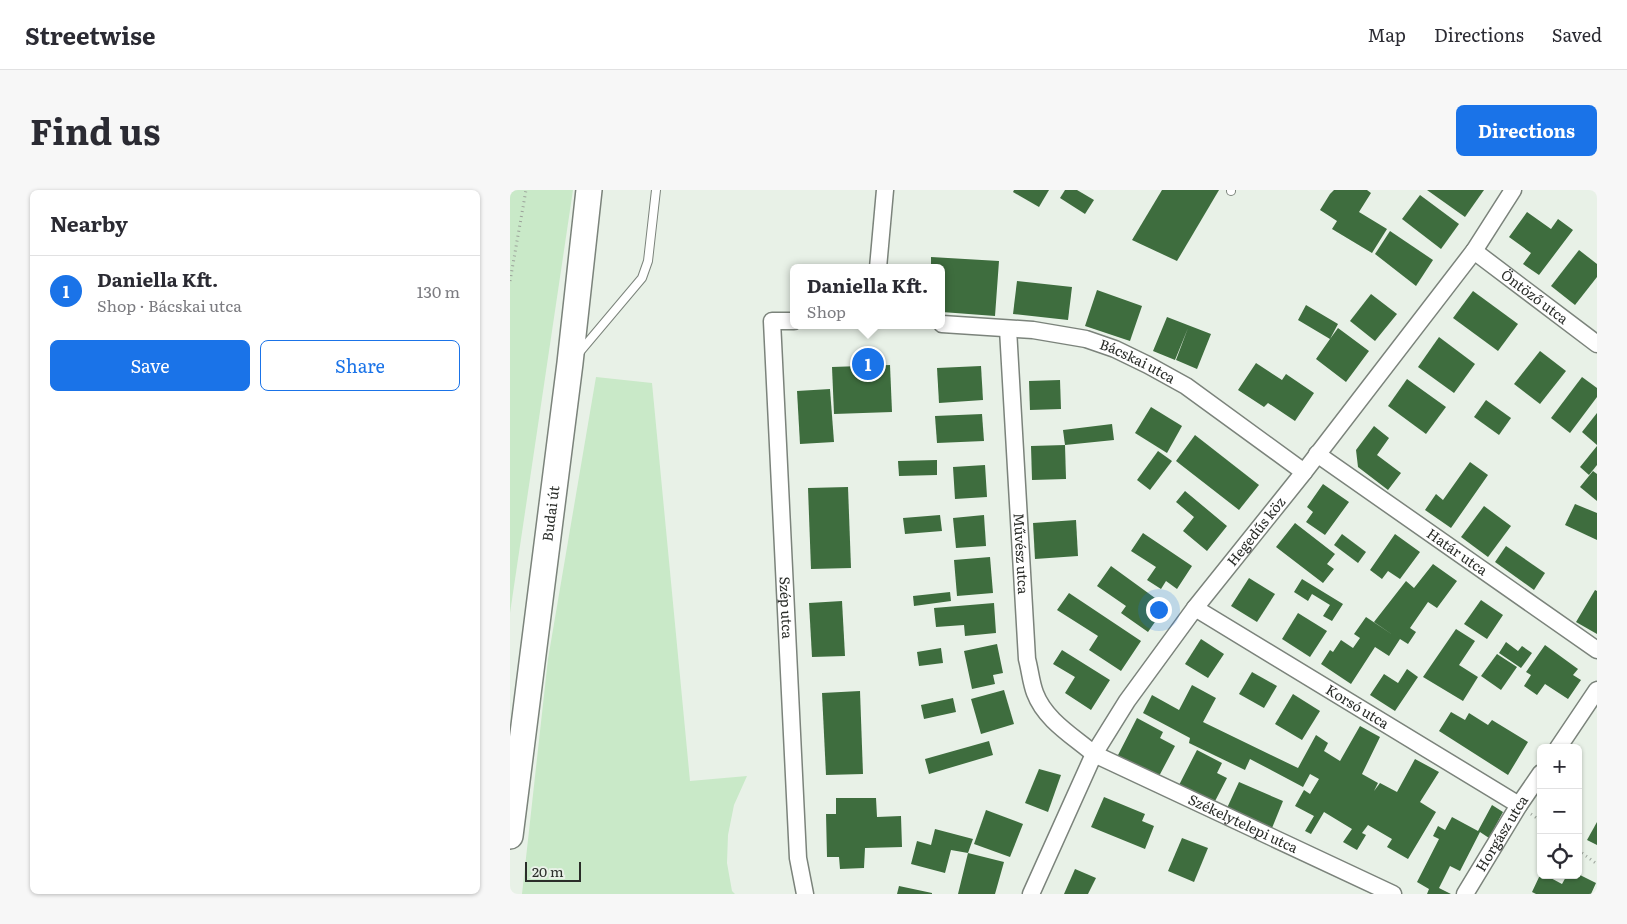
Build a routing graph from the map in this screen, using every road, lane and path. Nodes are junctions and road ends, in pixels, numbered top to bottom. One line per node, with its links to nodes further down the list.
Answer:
1 (526, 190): 8 (path)
2 (589, 190): 13 (main road, Budai út)
3 (656, 190): 13 (lane)
4 (885, 190): 7 (street)
5 (1513, 190): 6 (street, Hegedűs köz)
6 (1474, 251): 12 (street, Öntöző utca); 14 (street, Hegedűs köz)
7 (878, 264)
8 (510, 281)
9 (790, 321): 26 (street, Szép utca)
10 (945, 324): 11 (street, Bácskai utca)
11 (1008, 328): 15 (street, Bácskai utca); 20 (street, Művész utca)
12 (1597, 344)
13 (570, 363): 23 (main road, Budai út)
14 (1318, 454): 15 (street, Hegedűs köz); 17 (street, Határ utca)
15 (1304, 472): 16 (street, Hegedűs köz)
16 (1195, 608): 20 (street, Hegedűs köz); 22 (street, Korsó utca)
17 (1597, 650)
18 (1597, 690): 19 (street)
19 (1561, 744)
20 (1094, 754): 27 (street, Hegedűs köz); 28 (street, Székelytelepi utca)
21 (1537, 778): 22 (street, Horgász utca)
22 (1519, 805): 29 (street, Horgász utca)
23 (510, 836)
24 (1582, 853): 25 (path)
25 (1597, 864)
26 (805, 894)
27 (1031, 894)
28 (1393, 894)
29 (1465, 894)

